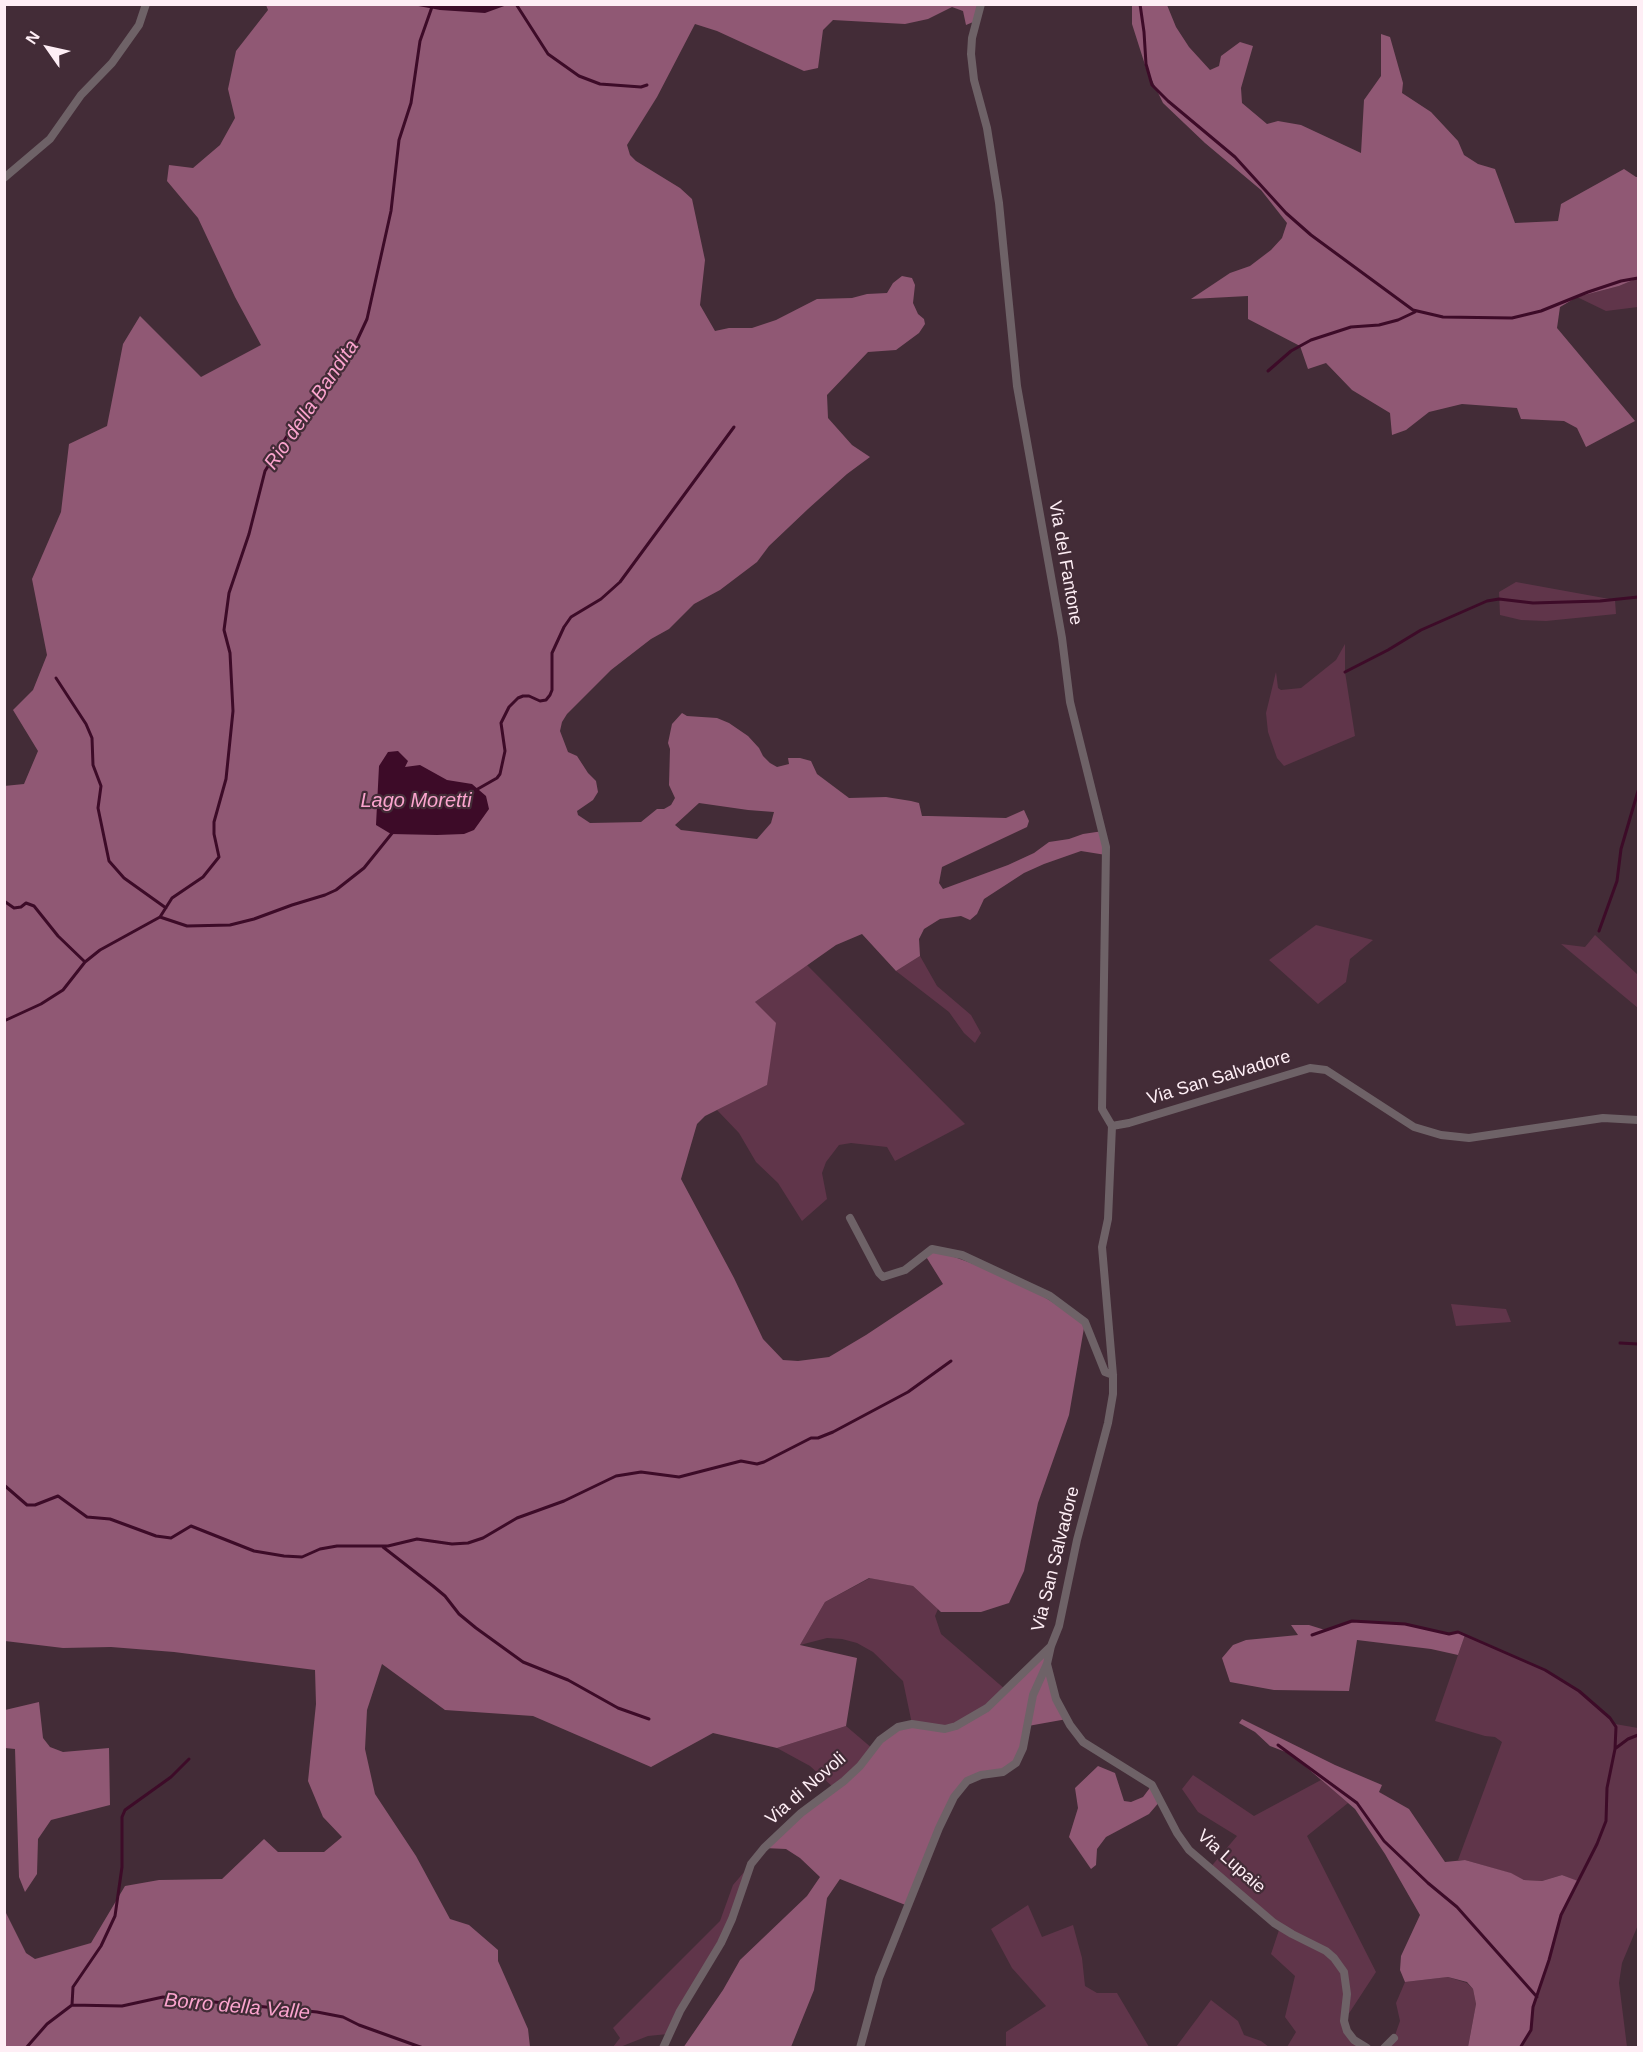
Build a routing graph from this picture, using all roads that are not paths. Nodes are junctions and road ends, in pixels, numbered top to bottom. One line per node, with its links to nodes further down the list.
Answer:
1 (146, 4): 3 (street)
2 (981, 4): 5 (street, Via del Fantone)
3 (4, 178)
4 (1638, 1120): 5 (street, Via San Salvadore)
5 (1112, 1126): 7 (street, Via San Salvadore)
6 (850, 1218): 7 (street)
7 (1113, 1376): 8 (street, Via San Salvadore)
8 (1051, 1646): 9 (street, Via Lupaie); 11 (street, Via di Novoli)
9 (1047, 1664): 12 (street, Via Lupaie); 13 (street, Via Lupaie)
10 (1394, 2038): 14 (street)
11 (663, 2048)
12 (860, 2048)
13 (1367, 2048)
14 (1384, 2048)

